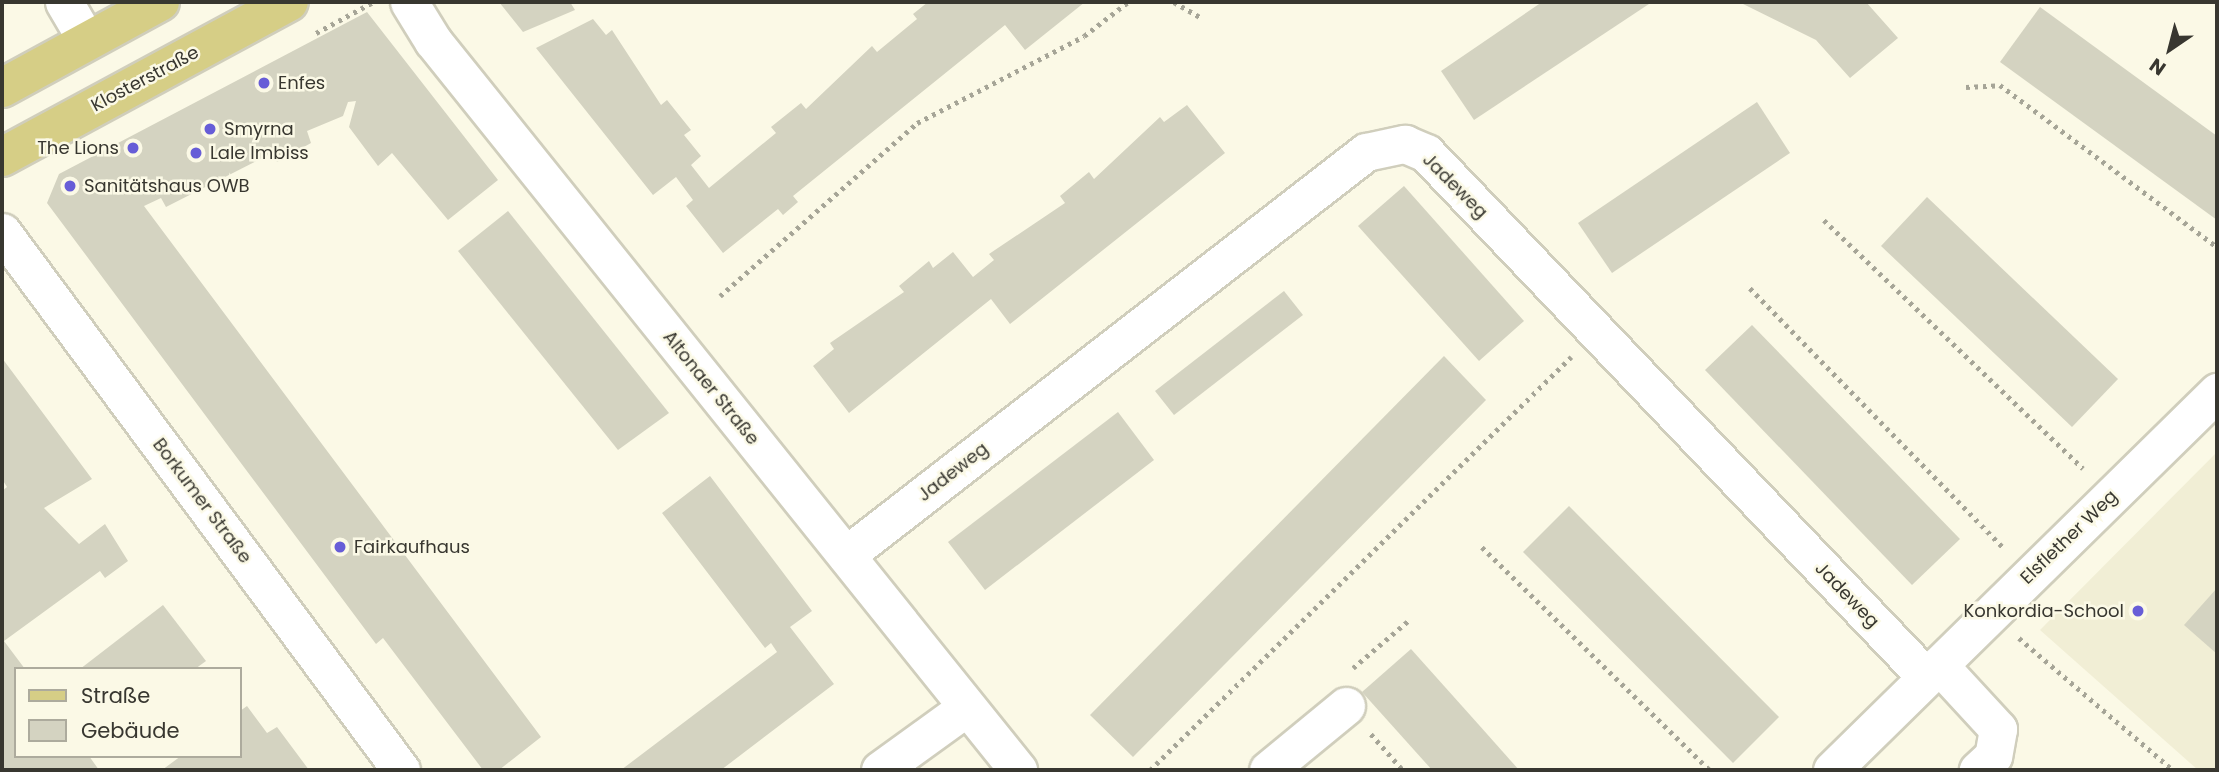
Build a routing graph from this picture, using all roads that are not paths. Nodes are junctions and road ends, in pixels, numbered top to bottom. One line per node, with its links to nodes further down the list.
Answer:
1 (64, 2): 5 (street)
2 (160, 2): 5 (main road)
3 (289, 2): 7 (main road, Klosterstraße)
4 (409, 2): 10 (street, Altonaer Straße)
5 (87, 41): 6 (main road)
6 (2, 88)
7 (2, 157)
8 (2, 232): 14 (street, Borkumer Straße)
9 (2217, 392): 11 (street, Elsflether Weg)
10 (846, 555): 11 (street, Jadeweg); 12 (street, Altonaer Straße)
11 (1932, 671): 18 (street, Elsflether Weg); 19 (street, Jadeweg)
12 (967, 706): 15 (street); 16 (street, Altonaer Straße)
13 (1346, 706): 17 (street)
14 (401, 770)
15 (880, 770)
16 (1018, 770)
17 (1268, 770)
18 (1832, 770)
19 (1978, 770)

